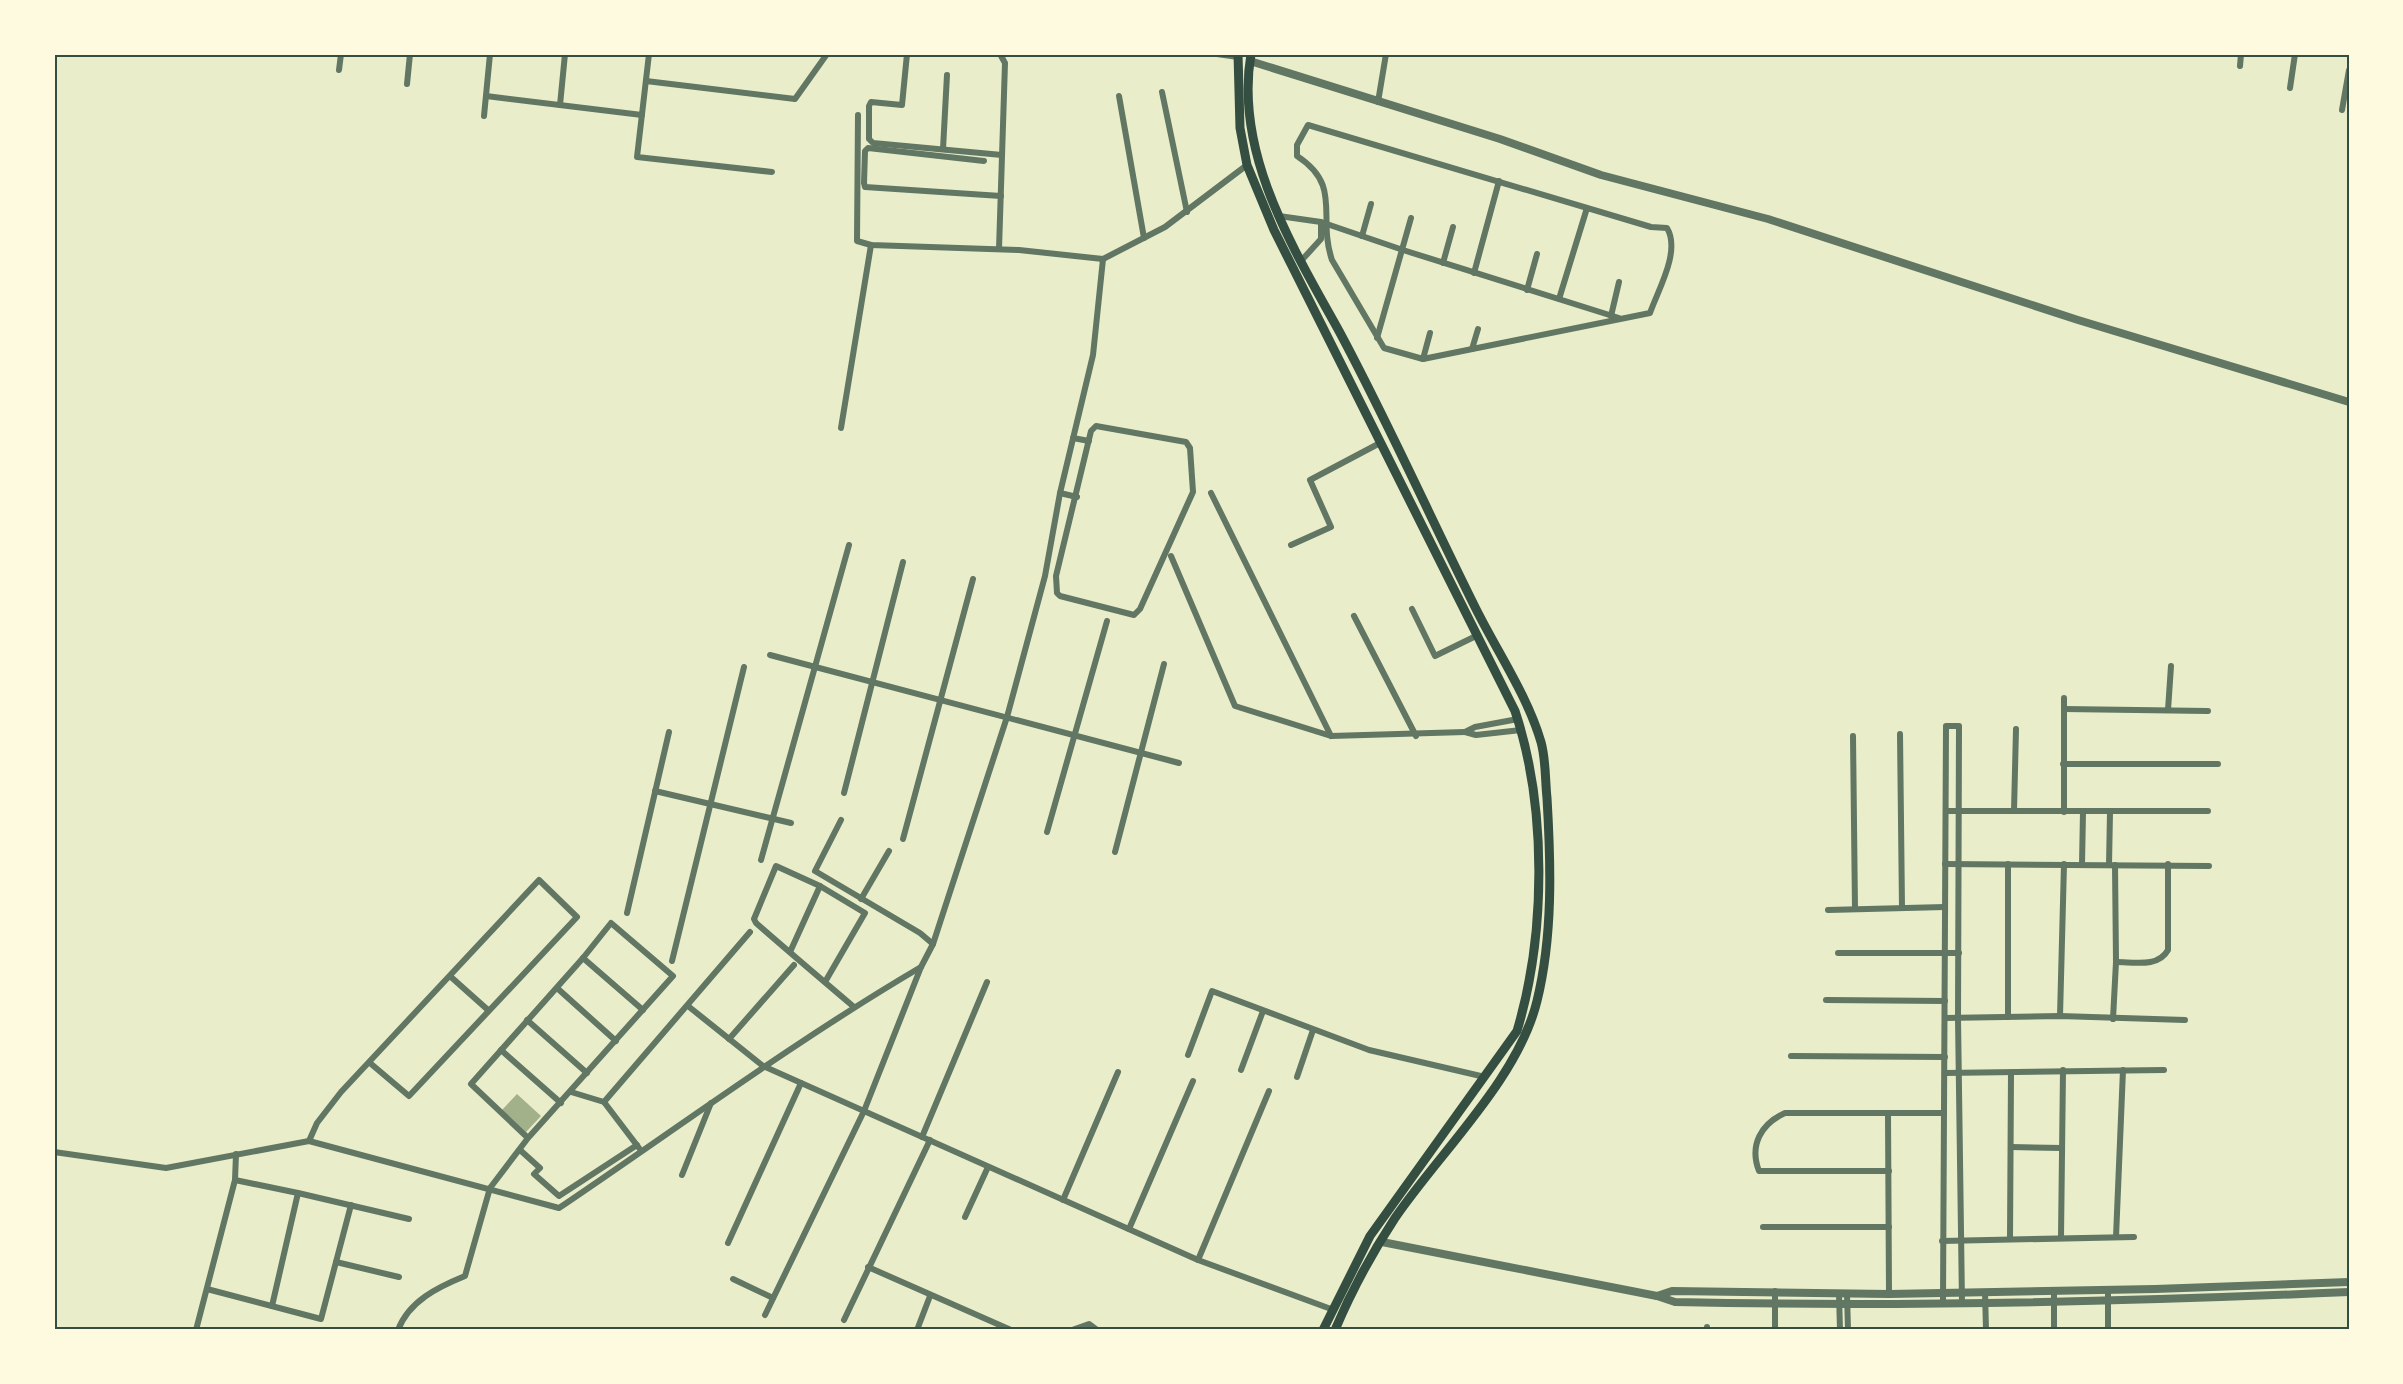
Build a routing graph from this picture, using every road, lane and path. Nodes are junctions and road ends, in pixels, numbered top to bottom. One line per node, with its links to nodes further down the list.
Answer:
1 (341, 54): 16 (street)
2 (410, 54): 20 (street)
3 (490, 54): 23 (street)
4 (565, 54): 26 (street)
5 (649, 54): 19 (street)
6 (827, 54): 19 (street)
7 (907, 54): 31 (street)
8 (1000, 54): 32 (street)
9 (1217, 54): 13 (street)
10 (1386, 54): 25 (street)
11 (2241, 54): 15 (street)
12 (2295, 54): 21 (street)
13 (1238, 55): 34 (main road)
14 (1251, 57): 25 (street); 41 (main road)
15 (2240, 66)
16 (339, 70)
17 (2349, 70): 27 (street)
18 (947, 75): 31 (street)
19 (646, 81): 28 (street)
20 (407, 84)
21 (2290, 88)
22 (1162, 92): 40 (street)
23 (486, 96): 26 (street); 30 (street)
24 (1119, 96): 46 (street)
25 (1378, 102): 67 (street)
26 (560, 105): 28 (street)
27 (2342, 110)
28 (642, 114): 35 (street)
29 (858, 115): 47 (street)
30 (484, 116)
31 (943, 149): 32 (street)
32 (1002, 154): 37 (street)
33 (984, 161): 37 (street)
34 (1247, 165): 40 (street); 60 (main road)
35 (772, 172)
36 (1499, 181): 39 (street); 43 (street); 54 (street)
37 (1001, 196): 48 (street)
38 (1371, 204): 45 (street)
39 (1587, 208): 57 (street); 61 (street)
40 (1187, 212): 46 (street)
41 (1280, 216): 43 (street); 52 (main road)
42 (1410, 218): 49 (street)
43 (1323, 222): 45 (street); 52 (street); 64 (street)
44 (1453, 227): 53 (street)
45 (1362, 236): 49 (street)
46 (1144, 238): 51 (street)
47 (871, 245): 48 (street); 68 (street)
48 (999, 249): 51 (street)
49 (1403, 250): 53 (street); 64 (street)
50 (1537, 254): 56 (street)
51 (1103, 259): 69 (street)
52 (1301, 261): 58 (main road)
53 (1443, 263): 54 (street)
54 (1474, 273): 56 (street)
55 (1619, 282): 59 (street)
56 (1527, 290): 57 (street)
57 (1559, 299): 59 (street)
58 (1328, 311): 60 (main road); 234 (main road)
59 (1611, 316): 61 (street)
60 (1316, 317): 71 (main road)
61 (1619, 318): 65 (street)
62 (1479, 329): 65 (street)
63 (1430, 333): 66 (street)
64 (1377, 338): 66 (street)
65 (1472, 349): 66 (street)
66 (1423, 359)
67 (2349, 402)
68 (841, 428)
69 (1073, 438): 70 (street); 72 (street)
70 (1089, 441): 74 (street); 80 (street)
71 (1380, 443): 76 (street); 85 (main road)
72 (1060, 493): 74 (street); 79 (street)
73 (1211, 493): 106 (street)
74 (1077, 497): 80 (street)
75 (849, 544): 90 (street)
76 (1291, 544)
77 (1171, 556): 106 (street)
78 (903, 562): 91 (street)
79 (1045, 576): 80 (street); 97 (street)
80 (1056, 576)
81 (973, 579): 93 (street)
82 (1412, 609): 85 (street)
83 (1354, 616): 104 (street)
84 (1107, 621): 105 (street)
85 (1478, 634): 98 (main road)
86 (770, 654): 90 (street)
87 (1164, 664): 108 (street)
88 (2171, 666): 95 (street)
89 (744, 667): 114 (street)
90 (816, 667): 91 (street); 122 (street)
91 (873, 682): 93 (street); 113 (street)
92 (2064, 698): 94 (street)
93 (940, 700): 97 (street); 126 (street)
94 (2064, 708): 95 (street); 110 (street)
95 (2168, 710): 96 (street)
96 (2208, 711)
97 (1007, 717): 105 (street); 146 (street)
98 (1518, 719): 100 (main road); 102 (street)
99 (2016, 729): 117 (street)
100 (1521, 730): 102 (street); 193 (main road)
101 (669, 732): 112 (street)
102 (1465, 732): 104 (street)
103 (1900, 734): 140 (street)
104 (1416, 735): 106 (street)
105 (1075, 736): 108 (street); 125 (street)
106 (1331, 736)
107 (1853, 736): 142 (street)
108 (1142, 754): 109 (street); 128 (street)
109 (1179, 763)
110 (2063, 764): 111 (street); 119 (street)
111 (2218, 764)
112 (655, 791): 114 (street); 144 (street)
113 (844, 793)
114 (711, 804): 122 (street); 152 (street)
115 (1946, 811): 116 (street); 116 (street); 130 (street)
116 (1959, 811): 117 (street); 131 (street)
117 (2014, 811): 119 (street)
118 (2208, 811): 121 (street)
119 (2064, 812): 120 (street)
120 (2083, 812): 121 (street); 134 (street)
121 (2110, 812): 136 (street)
122 (771, 818): 124 (street); 129 (street)
123 (841, 820): 139 (street)
124 (791, 823)
125 (1047, 832)
126 (903, 839)
127 (889, 851): 139 (street)
128 (1115, 852)
129 (761, 860)
130 (1945, 864): 131 (street); 141 (street)
131 (1960, 864): 132 (street); 150 (street)
132 (2008, 864): 133 (street); 168 (street)
133 (2064, 864): 134 (street); 167 (street)
134 (2082, 864): 136 (street)
135 (2168, 864): 136 (street); 137 (street); 153 (street)
136 (2112, 865): 153 (street)
137 (2209, 866)
138 (820, 886): 147 (street); 147 (street); 157 (street)
139 (861, 899): 146 (street)
140 (1902, 908): 141 (street); 142 (street)
141 (1945, 908): 149 (street)
142 (1855, 909): 143 (street)
143 (1828, 910)
144 (627, 913)
145 (750, 932): 162 (street)
146 (933, 944): 155 (street)
147 (790, 952): 157 (street)
148 (1838, 952): 149 (street)
149 (1945, 953): 150 (street); 161 (street)
150 (1959, 953): 170 (street)
151 (583, 958): 159 (street); 165 (street); 165 (street)
152 (672, 961)
153 (2116, 962): 171 (street)
154 (794, 965): 175 (street)
155 (921, 967): 163 (street); 201 (street)
156 (451, 977): 164 (street); 164 (street); 181 (street)
157 (825, 982): 163 (street)
158 (987, 982): 204 (street)
159 (557, 988): 172 (street); 176 (street)
160 (1826, 1000): 161 (street)
161 (1945, 1001): 169 (street)
162 (688, 1006): 175 (street); 199 (street)
163 (854, 1006): 182 (street)
164 (488, 1010): 181 (street)
165 (643, 1010): 176 (street)
166 (1263, 1011): 174 (street); 178 (street); 183 (street)
167 (2061, 1016): 168 (street); 171 (street)
168 (2008, 1017): 170 (street)
169 (1945, 1018): 170 (street); 180 (street)
170 (1958, 1018): 190 (street)
171 (2113, 1019): 173 (street)
172 (527, 1020): 177 (street); 188 (street)
173 (2186, 1020)
174 (1314, 1030): 192 (street); 193 (street)
175 (729, 1039): 182 (street)
176 (616, 1041): 188 (street)
177 (501, 1050): 200 (street); 205 (street)
178 (1188, 1055)
179 (1791, 1056): 180 (street)
180 (1945, 1057): 189 (street)
181 (370, 1063): 207 (street)
182 (763, 1066): 195 (street); 198 (street)
183 (1241, 1070)
184 (2123, 1070): 185 (street); 186 (street); 229 (street)
185 (2164, 1070)
186 (2062, 1071): 191 (street); 210 (street)
187 (1118, 1072): 221 (street)
188 (587, 1073): 197 (street)
189 (1945, 1073): 190 (street); 202 (street)
190 (1958, 1073): 191 (street); 233 (street)
191 (2011, 1073): 209 (street)
192 (1297, 1077)
193 (1486, 1077): 263 (main road)
194 (1193, 1081): 227 (street)
195 (801, 1083): 201 (street); 235 (street)
196 (1269, 1090): 236 (street)
197 (571, 1092): 199 (street); 200 (street)
198 (712, 1101): 212 (street); 217 (street)
199 (604, 1102): 208 (street)
200 (561, 1103): 205 (street)
201 (864, 1111): 204 (street); 254 (street)
202 (1944, 1113): 203 (street); 232 (street)
203 (1888, 1114): 216 (street); 216 (street)
204 (922, 1137): 206 (street)
205 (528, 1138): 211 (street)
206 (930, 1140): 215 (street); 238 (street)
207 (309, 1141): 214 (street); 219 (street)
208 (637, 1146): 211 (street); 212 (street)
209 (2011, 1147): 210 (street); 231 (street)
210 (2062, 1148): 228 (street)
211 (520, 1150): 219 (street)
212 (643, 1151): 219 (street)
213 (54, 1152): 214 (street)
214 (236, 1154): 218 (street)
215 (988, 1167): 221 (street); 223 (street)
216 (1888, 1171): 226 (street)
217 (682, 1175)
218 (235, 1180): 220 (street); 242 (street)
219 (490, 1188): 268 (street)
220 (298, 1193): 222 (street); 261 (street)
221 (1063, 1200): 227 (street)
222 (351, 1205): 224 (street); 237 (street)
223 (964, 1217)
224 (409, 1219)
225 (1763, 1227): 226 (street)
226 (1889, 1227): 251 (street)
227 (1129, 1229): 236 (street)
228 (2061, 1237): 229 (street); 231 (street)
229 (2116, 1237): 230 (street)
230 (2134, 1237)
231 (2010, 1239): 233 (street)
232 (1942, 1240): 233 (street); 246 (street)
233 (1961, 1240): 247 (street)
234 (1382, 1242): 253 (street); 274 (main road)
235 (728, 1243)
236 (1198, 1260): 263 (street)
237 (336, 1262): 239 (street); 261 (street)
238 (868, 1267): 252 (street); 265 (street)
239 (399, 1278)
240 (733, 1279): 254 (street)
241 (2349, 1282): 244 (street)
242 (207, 1289): 261 (street); 267 (street)
243 (2054, 1290): 244 (street); 248 (street); 255 (street)
244 (2108, 1290): 258 (street)
245 (1775, 1291): 250 (street); 253 (street); 260 (street)
246 (1944, 1292): 247 (street); 251 (street); 256 (street)
247 (1963, 1292): 248 (street); 259 (street)
248 (1985, 1292): 257 (street)
249 (2349, 1292): 258 (street)
250 (1843, 1294): 251 (street); 262 (street)
251 (1889, 1294)
252 (930, 1296): 266 (street); 269 (street)
253 (1657, 1296): 260 (street)
254 (773, 1298): 264 (street)
255 (2054, 1300): 257 (street); 258 (street); 279 (street)
256 (1943, 1302): 259 (street); 262 (street)
257 (1986, 1302): 259 (street); 278 (street)
258 (2108, 1302): 280 (street)
259 (1962, 1303)
260 (1775, 1304): 262 (street); 275 (street)
261 (272, 1306)
262 (1844, 1306): 276 (street); 277 (street)
263 (1331, 1309): 273 (main road)
264 (765, 1315)
265 (844, 1320)
266 (992, 1327): 270 (street)
267 (196, 1330)
268 (398, 1330)
269 (917, 1330)
270 (1011, 1330)
271 (1072, 1330): 272 (street)
272 (1097, 1330)
273 (1323, 1330)
274 (1335, 1330)
275 (1775, 1330)
276 (1840, 1330)
277 (1848, 1330)
278 (1986, 1330)
279 (2054, 1330)
280 (2108, 1330)

